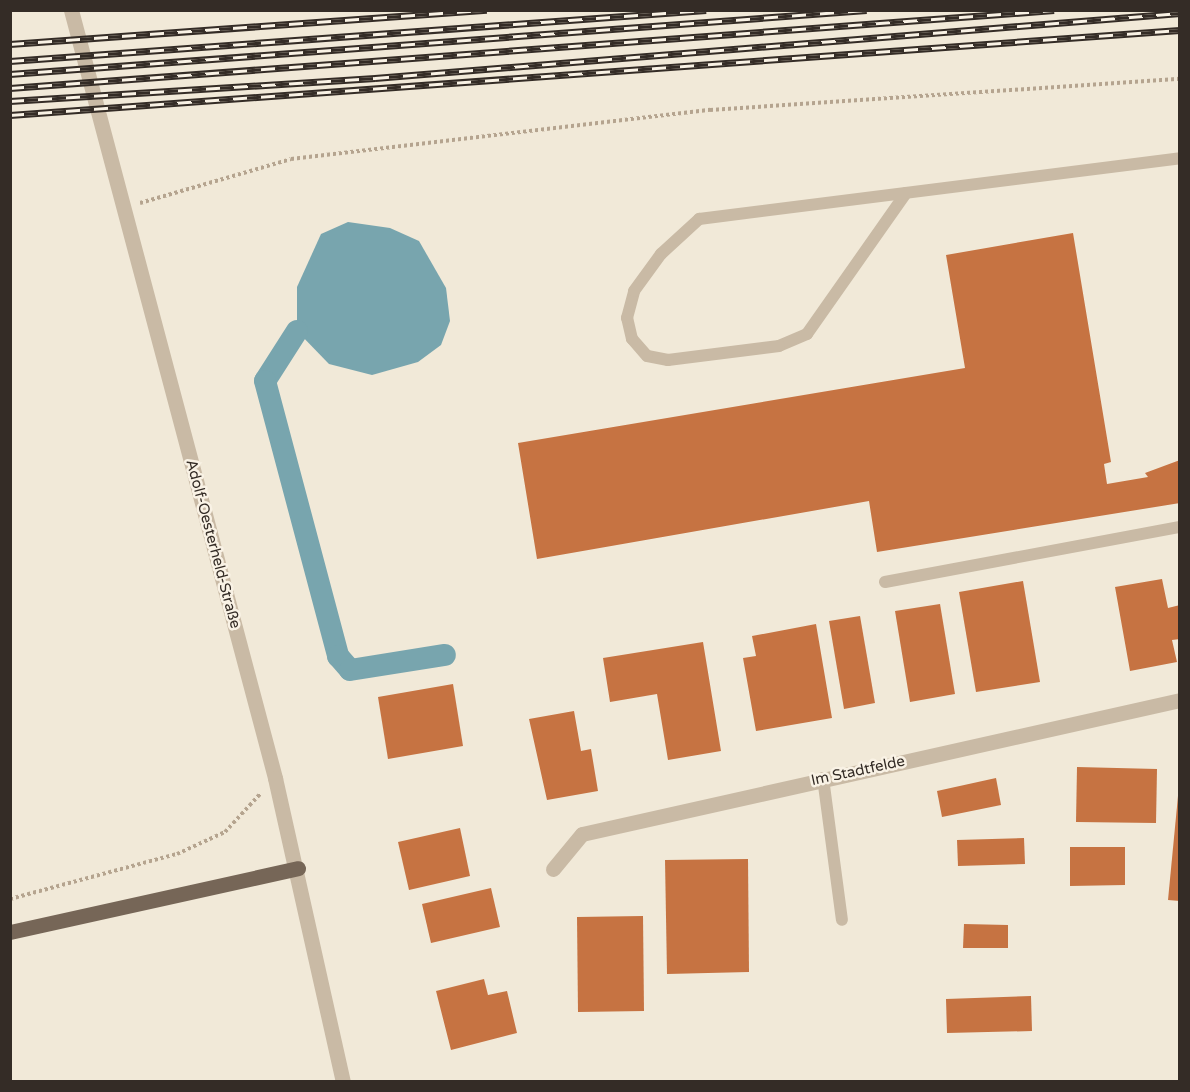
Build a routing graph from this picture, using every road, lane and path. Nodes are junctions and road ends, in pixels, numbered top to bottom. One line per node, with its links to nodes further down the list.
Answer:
1 (71, 10): 9 (street, Adolf-Oesterheld-Straße)
2 (1179, 79): 5 (path)
3 (1179, 158): 4 (lane)
4 (906, 193): 4 (lane)
5 (142, 203)
6 (1179, 527): 7 (lane)
7 (885, 582)
8 (1179, 700): 10 (street, Im Stadtfelde)
9 (275, 778): 11 (street, Adolf-Oesterheld-Straße); 13 (path)
10 (823, 778): 12 (street, Im Stadtfelde); 14 (lane)
11 (298, 868): 15 (main road); 16 (street, Adolf-Oesterheld-Straße)
12 (553, 869)
13 (10, 899)
14 (842, 920)
15 (10, 932)
16 (343, 1082)

